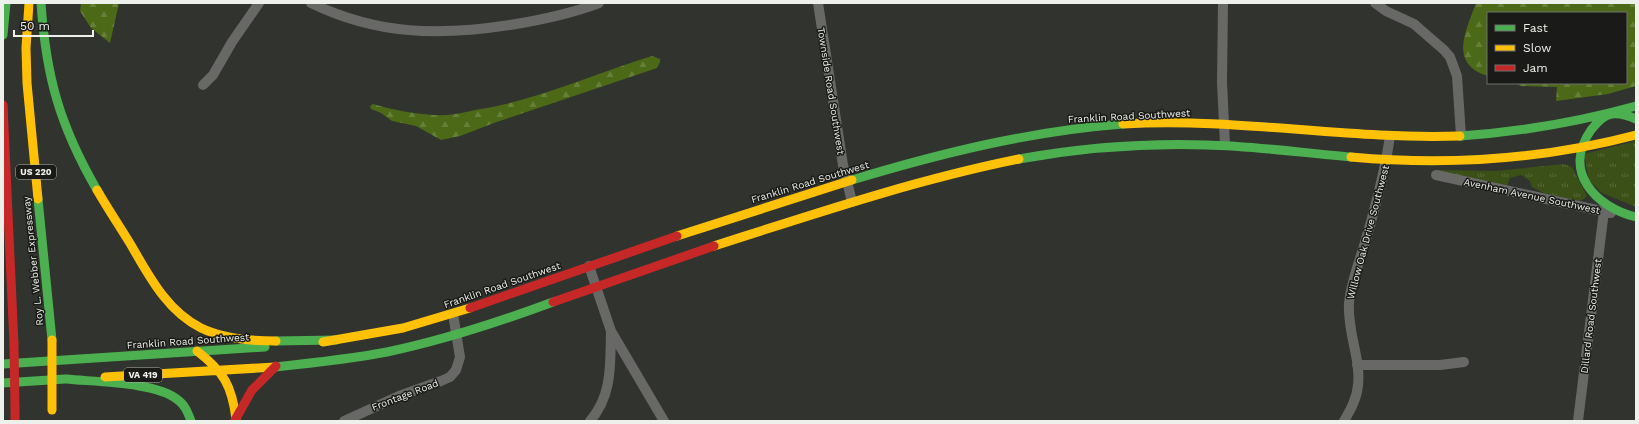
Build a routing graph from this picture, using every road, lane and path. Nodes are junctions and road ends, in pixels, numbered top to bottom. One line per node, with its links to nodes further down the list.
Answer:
1 (6, 3): 10 (main road)
2 (29, 3): 44 (main road, Roy L. Webber Expressway / US 220, bridge)
3 (41, 3): 33 (main road)
4 (259, 3): 11 (street)
5 (311, 3): 6 (street)
6 (599, 3)
7 (818, 3): 24 (street, Townside Road Southwest)
8 (1223, 3): 16 (street)
9 (1375, 3): 19 (street)
10 (3, 35)
11 (203, 85)
12 (3, 105): 43 (main road, Roy L. Webber Expressway / US 220, bridge)
13 (1636, 106): 14 (main road, Franklin Road Southwest)
14 (1611, 114): 15 (main road); 19 (main road, Franklin Road Southwest); 21 (main road, Avenham Avenue Southwest)
15 (1636, 119)
16 (1224, 124): 18 (main road, Franklin Road Southwest); 20 (street); 24 (main road, Franklin Road Southwest)
17 (1636, 135): 21 (main road)
18 (1390, 136): 19 (main road, Franklin Road Southwest); 22 (street, Willow Oak Drive Southwest)
19 (1461, 136)
20 (1225, 145): 22 (main road); 25 (main road)
21 (1581, 148): 22 (main road); 27 (main road, Avenham Avenue Southwest)
22 (1387, 160): 37 (street, Willow Oak Drive Southwest)
23 (1436, 175): 26 (street, Avenham Avenue Southwest)
24 (846, 182): 25 (street, Townside Road Southwest); 28 (main road, Franklin Road Southwest)
25 (852, 202): 29 (main road)
26 (1604, 211): 27 (street, Avenham Avenue Southwest); 50 (street, Dillard Road Southwest)
27 (1632, 217)
28 (588, 266): 29 (street); 30 (main road, Franklin Road Southwest)
29 (595, 286): 31 (street); 32 (main road)
30 (453, 314): 32 (street, Frontage Road); 33 (main road, Franklin Road Southwest)
31 (611, 330): 47 (street); 48 (street)
32 (457, 334): 38 (main road); 46 (street, Frontage Road)
33 (336, 340): 34 (main road, Franklin Road Southwest)
34 (197, 351): 36 (main road, Franklin Road Southwest); 39 (main road)
35 (1464, 362): 37 (street)
36 (3, 364)
37 (1357, 365): 49 (street, Willow Oak Drive Southwest)
38 (276, 366): 39 (main road, VA 419); 42 (main road)
39 (220, 370): 40 (main road, VA 419); 42 (main road)
40 (66, 379): 41 (main road, VA 419); 45 (main road)
41 (3, 383)
42 (235, 420)
43 (15, 421)
44 (51, 421)
45 (191, 421)
46 (344, 421)
47 (590, 421)
48 (664, 421)
49 (1344, 421)
50 (1578, 421)

